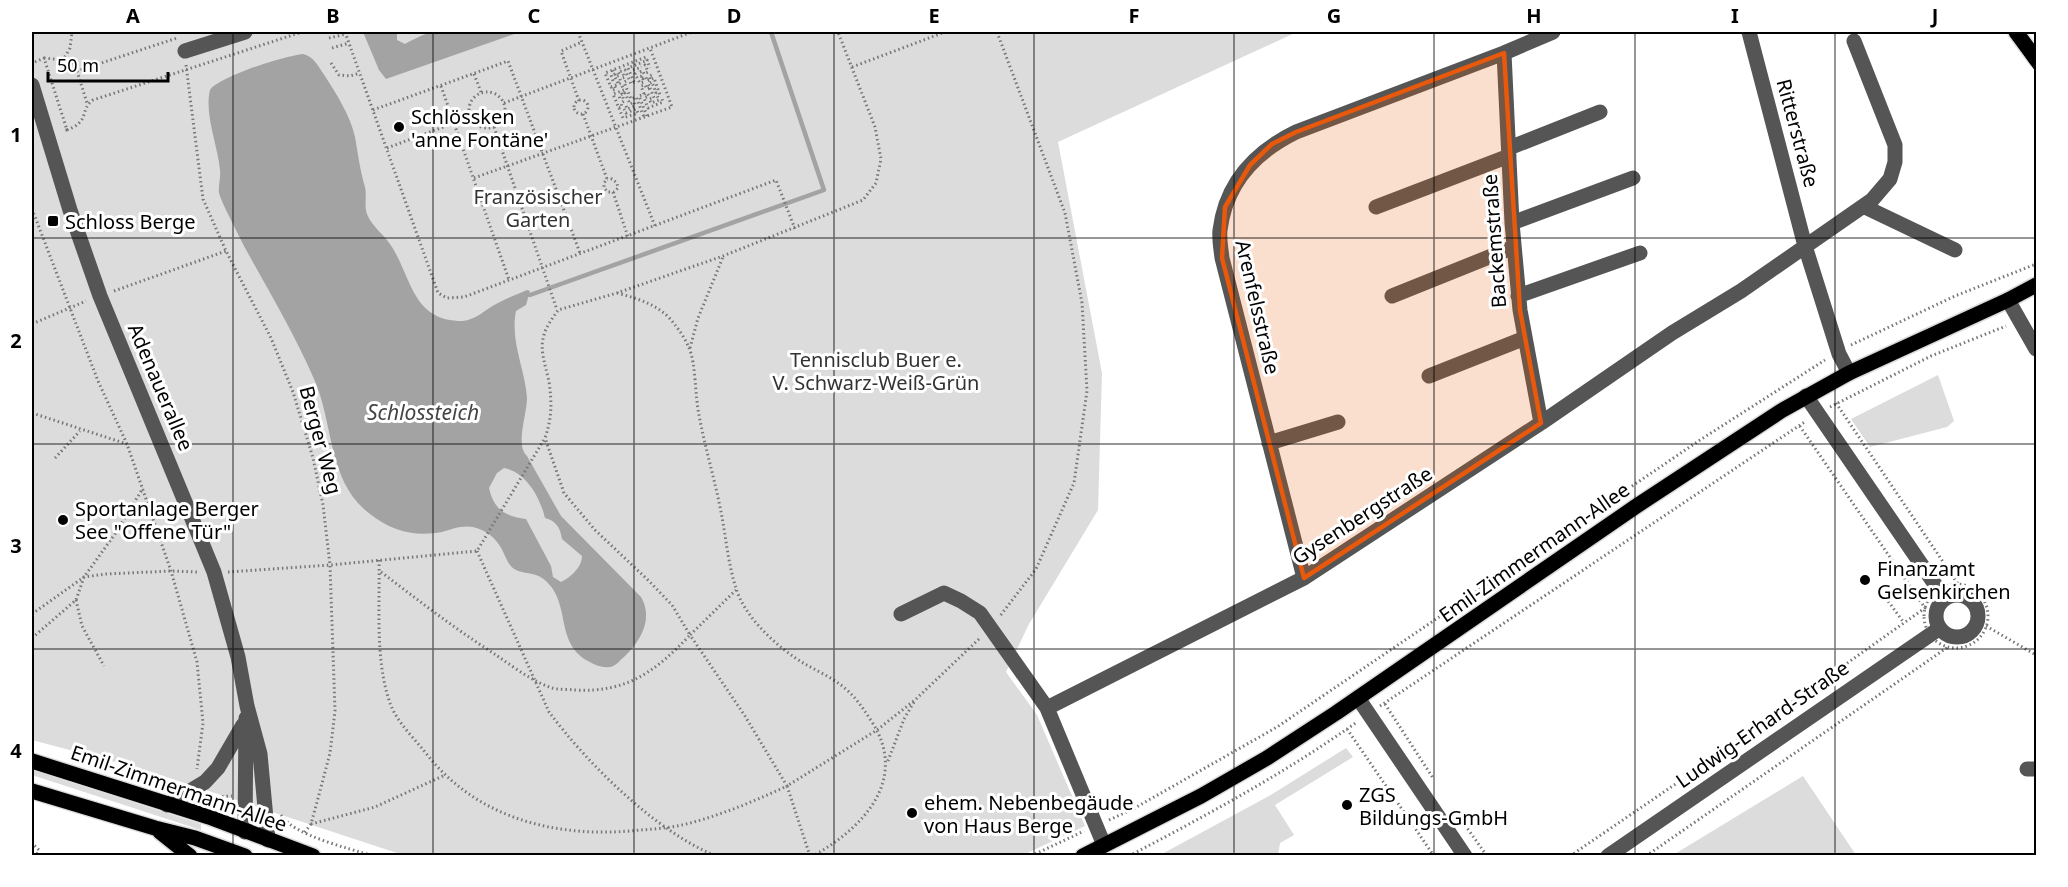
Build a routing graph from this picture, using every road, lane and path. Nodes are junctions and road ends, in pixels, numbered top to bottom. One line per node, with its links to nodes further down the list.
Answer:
1 (72, 32): 23 (path)
2 (245, 32): 16 (street)
3 (302, 32): 31 (path)
4 (578, 32): 15 (path)
5 (692, 32): 19 (path)
6 (838, 32): 28 (path)
7 (945, 32): 28 (path)
8 (997, 32): 136 (path)
9 (1553, 32): 20 (street, Arenfelsstraße)
10 (1749, 32): 80 (street, Ritterstraße)
11 (2016, 32): 22 (main road)
12 (345, 33): 13 (path); 17 (path)
13 (329, 38)
14 (1854, 41): 74 (street)
15 (582, 42): 29 (path); 36 (path)
16 (184, 43): 30 (path)
17 (349, 43): 18 (path); 33 (path)
18 (332, 48)
19 (650, 48): 29 (path); 57 (path)
20 (1504, 53): 66 (street, Backemstraße); 114 (street, Arenfelsstraße)
21 (44, 58): 23 (path); 25 (path); 62 (path)
22 (2037, 59)
23 (63, 60): 30 (path)
24 (648, 60): 32 (path); 38 (path); 38 (path)
25 (35, 62)
26 (331, 63): 33 (path)
27 (641, 67): 32 (path)
28 (852, 67): 78 (path)
29 (594, 69): 36 (path); 61 (path)
30 (77, 70): 50 (path)
31 (187, 70): 50 (path); 83 (path, Berger Weg)
32 (650, 72): 32 (path); 45 (path)
33 (360, 73): 54 (path)
34 (474, 74): 40 (path); 43 (path); 46 (path)
35 (623, 74): 38 (path)
36 (572, 78): 46 (path); 48 (path)
37 (626, 81): 42 (path)
38 (615, 85): 52 (path)
39 (32, 86): 91 (street, Adenauerallee)
40 (441, 86): 54 (path); 59 (path)
41 (650, 88): 44 (path); 45 (path); 45 (path)
42 (628, 92): 51 (path); 57 (path)
43 (481, 93): 49 (path); 58 (path)
44 (644, 94): 45 (path); 57 (path)
45 (659, 95)
46 (522, 96): 49 (path); 67 (path)
47 (620, 99): 51 (path)
48 (579, 101): 56 (path); 56 (path)
49 (504, 103): 60 (path)
50 (88, 104): 62 (path)
51 (626, 104): 52 (path); 53 (path); 53 (path)
52 (619, 108): 53 (path)
53 (632, 109)
54 (372, 110): 65 (path)
55 (1600, 112): 66 (street)
56 (584, 114): 64 (path)
57 (645, 116): 61 (path)
58 (470, 117): 59 (path); 60 (path)
59 (455, 123): 65 (path); 69 (path)
60 (494, 127): 68 (path)
61 (616, 128): 64 (path); 77 (path)
62 (67, 130): 63 (path)
63 (57, 132)
64 (592, 137): 67 (path); 71 (path)
65 (386, 148): 88 (path)
66 (1509, 152): 73 (street); 76 (street, Backemstraße)
67 (542, 154): 68 (path); 85 (path)
68 (507, 166): 69 (path); 87 (path)
69 (474, 178): 88 (path)
70 (1633, 178): 76 (street)
71 (608, 179): 72 (path); 72 (path)
72 (613, 192): 79 (path)
73 (1376, 207)
74 (1865, 207): 80 (street); 82 (street)
75 (32, 209): 96 (path)
76 (1512, 223): 81 (street, Backemstraße)
77 (655, 226): 78 (path); 79 (path)
78 (795, 229): 86 (path)
79 (628, 237): 85 (path)
80 (1806, 246): 103 (street, Ritterstraße); 110 (street, Gysenbergstraße)
81 (1514, 247): 92 (street); 93 (street, Backemstraße)
82 (1955, 250)
83 (226, 251): 91 (path); 120 (path, Berger Weg)
84 (1640, 253): 93 (street)
85 (580, 254): 87 (path)
86 (723, 256): 90 (path); 102 (path)
87 (544, 267): 88 (path); 97 (path)
88 (509, 280)
89 (2037, 285): 95 (main road, Emil-Zimmermann-Allee)
90 (617, 293): 97 (path); 102 (path)
91 (100, 296): 122 (street, Adenauerallee)
92 (1392, 296)
93 (1518, 296): 100 (street, Backemstraße)
94 (2037, 296): 95 (main road, Emil-Zimmermann-Allee)
95 (2008, 300): 98 (street); 103 (main road, Emil-Zimmermann-Allee)
96 (69, 308): 99 (path); 115 (path)
97 (558, 310): 113 (path)
98 (2019, 320): 101 (street); 106 (path)
99 (32, 324)
100 (1525, 338): 104 (street); 110 (street, Backemstraße)
101 (2035, 343)
102 (690, 348): 127 (path)
103 (1849, 373): 105 (main road, Emil-Zimmermann-Allee)
104 (1429, 376)
105 (1806, 396): 108 (street); 144 (main road, Emil-Zimmermann-Allee)
106 (1836, 403): 108 (path); 126 (path)
107 (32, 413): 112 (path)
108 (1818, 414): 111 (path); 129 (street)
109 (1338, 422): 114 (street)
110 (1541, 423): 125 (street, Gysenbergstraße)
111 (1799, 425): 131 (path); 146 (path)
112 (81, 430): 115 (path); 116 (path)
113 (545, 438): 118 (path); 138 (path)
114 (1269, 443): 125 (street, Arenfelsstraße)
115 (127, 444): 117 (path)
116 (55, 458)
117 (143, 488): 121 (path); 124 (path)
118 (477, 551): 119 (path); 143 (path)
119 (379, 560): 120 (path); 123 (path)
120 (330, 565): 122 (path); 163 (path, Berger Weg)
121 (171, 571): 122 (path); 124 (path); 154 (path)
122 (221, 572): 148 (street, Adenauerallee)
123 (380, 572): 143 (path); 155 (path)
124 (84, 577): 130 (path); 132 (path)
125 (1304, 578): 147 (street, Gysenbergstraße)
126 (1958, 584): 129 (path); 135 (path)
127 (736, 590): 138 (path); 151 (path)
128 (1883, 594): 134 (path)
129 (1941, 594): 131 (path); 137 (street); 137 (street)
130 (76, 600): 139 (path); 142 (path)
131 (1925, 608): 134 (path); 137 (path)
132 (32, 614)
133 (901, 614): 136 (street)
134 (1904, 623): 184 (path)
135 (1986, 626): 140 (path); 141 (path)
136 (991, 627): 145 (path); 147 (street)
137 (1935, 632): 140 (path); 185 (street, Ludwig-Erhard-Straße)
138 (690, 635): 143 (path); 159 (path)
139 (32, 638)
140 (1948, 647): 186 (path)
141 (2037, 655)
142 (104, 666)
143 (535, 680): 166 (path)
144 (1358, 698): 149 (street); 169 (main road, Emil-Zimmermann-Allee)
145 (915, 700): 151 (path); 153 (path)
146 (1385, 704): 149 (path); 156 (path)
147 (1047, 708): 164 (street)
148 (246, 713): 161 (street); 167 (street, Adenauerallee); 170 (street, Adenauerallee)
149 (1368, 714): 150 (path); 182 (street)
150 (1347, 729): 180 (path); 181 (path)
151 (877, 730): 153 (path); 159 (path)
152 (32, 761): 161 (main road, Emil-Zimmermann-Allee)
153 (887, 764): 177 (path)
154 (199, 775)
155 (445, 775): 163 (path); 166 (path)
156 (1433, 779)
157 (148, 781): 158 (path)
158 (180, 782)
159 (787, 786): 166 (path); 177 (path)
160 (32, 791): 165 (main road, Emil-Zimmermann-Allee)
161 (166, 805): 167 (main road, Emil-Zimmermann-Allee)
162 (1459, 817): 183 (path)
163 (311, 824): 175 (path, Berger Weg)
164 (1096, 825): 169 (street); 178 (path)
165 (155, 828): 172 (main road); 173 (main road, Emil-Zimmermann-Allee)
166 (666, 828): 176 (path)
167 (245, 831): 170 (main road, Emil-Zimmermann-Allee); 173 (main road, Adenauerallee)
168 (32, 844): 171 (path)
169 (1104, 845): 179 (main road, Emil-Zimmermann-Allee)
170 (268, 848): 174 (main road, Emil-Zimmermann-Allee)
171 (37, 855)
172 (190, 855)
173 (245, 855)
174 (312, 855)
175 (373, 855)
176 (716, 855)
177 (811, 855)
178 (1031, 855)
179 (1086, 855)
180 (1129, 855)
181 (1434, 855)
182 (1465, 855)
183 (1487, 855)
184 (1570, 855)
185 (1608, 855)
186 (1646, 855)

